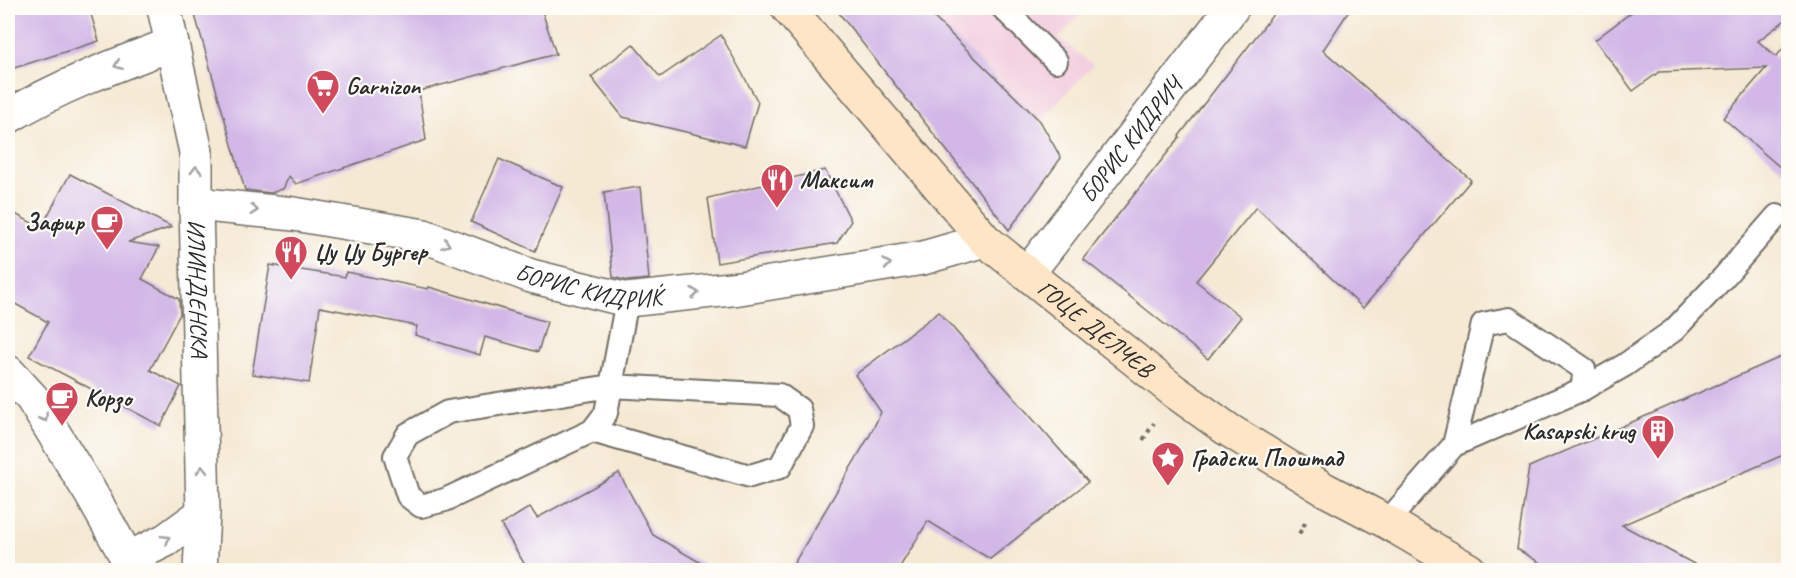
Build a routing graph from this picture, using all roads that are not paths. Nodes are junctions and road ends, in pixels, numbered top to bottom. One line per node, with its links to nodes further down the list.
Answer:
1 (164, 8): 5 (street, ИЛИНДЕНСКА)
2 (788, 8): 10 (street, ГОЦЕ ДЕЛЧЕВ)
3 (1003, 8): 6 (lane)
4 (1232, 8): 11 (street, БОРИС КИДРИЧ)
5 (172, 44): 7 (street, one-way to 7); 8 (street, ИЛИНДЕНСКА, one-way to 5)
6 (1056, 61)
7 (8, 117)
8 (196, 204): 12 (street, БОРИС КИДРИЌ, one-way to 12); 18 (street, ИЛИНДЕНСКА, one-way to 8)
9 (1777, 216): 15 (lane)
10 (986, 240): 11 (street, ГОЦЕ ДЕЛЧЕВ); 12 (street, БОРИС КИДРИЌ, one-way to 10)
11 (1028, 273): 19 (street, ГОЦЕ ДЕЛЧЕВ)
12 (627, 300): 14 (lane)
13 (8, 372): 20 (street, one-way to 20)
14 (611, 386): 16 (lane); 16 (lane); 16 (lane)
15 (1583, 389): 17 (lane); 17 (lane)
16 (592, 431)
17 (1454, 445): 19 (lane)
18 (203, 513): 20 (street, one-way to 18); 21 (street, ИЛИНДЕНСКА)
19 (1387, 522): 22 (street, ГОЦЕ ДЕЛЧЕВ)
20 (130, 565)
21 (200, 570)
22 (1469, 570)

